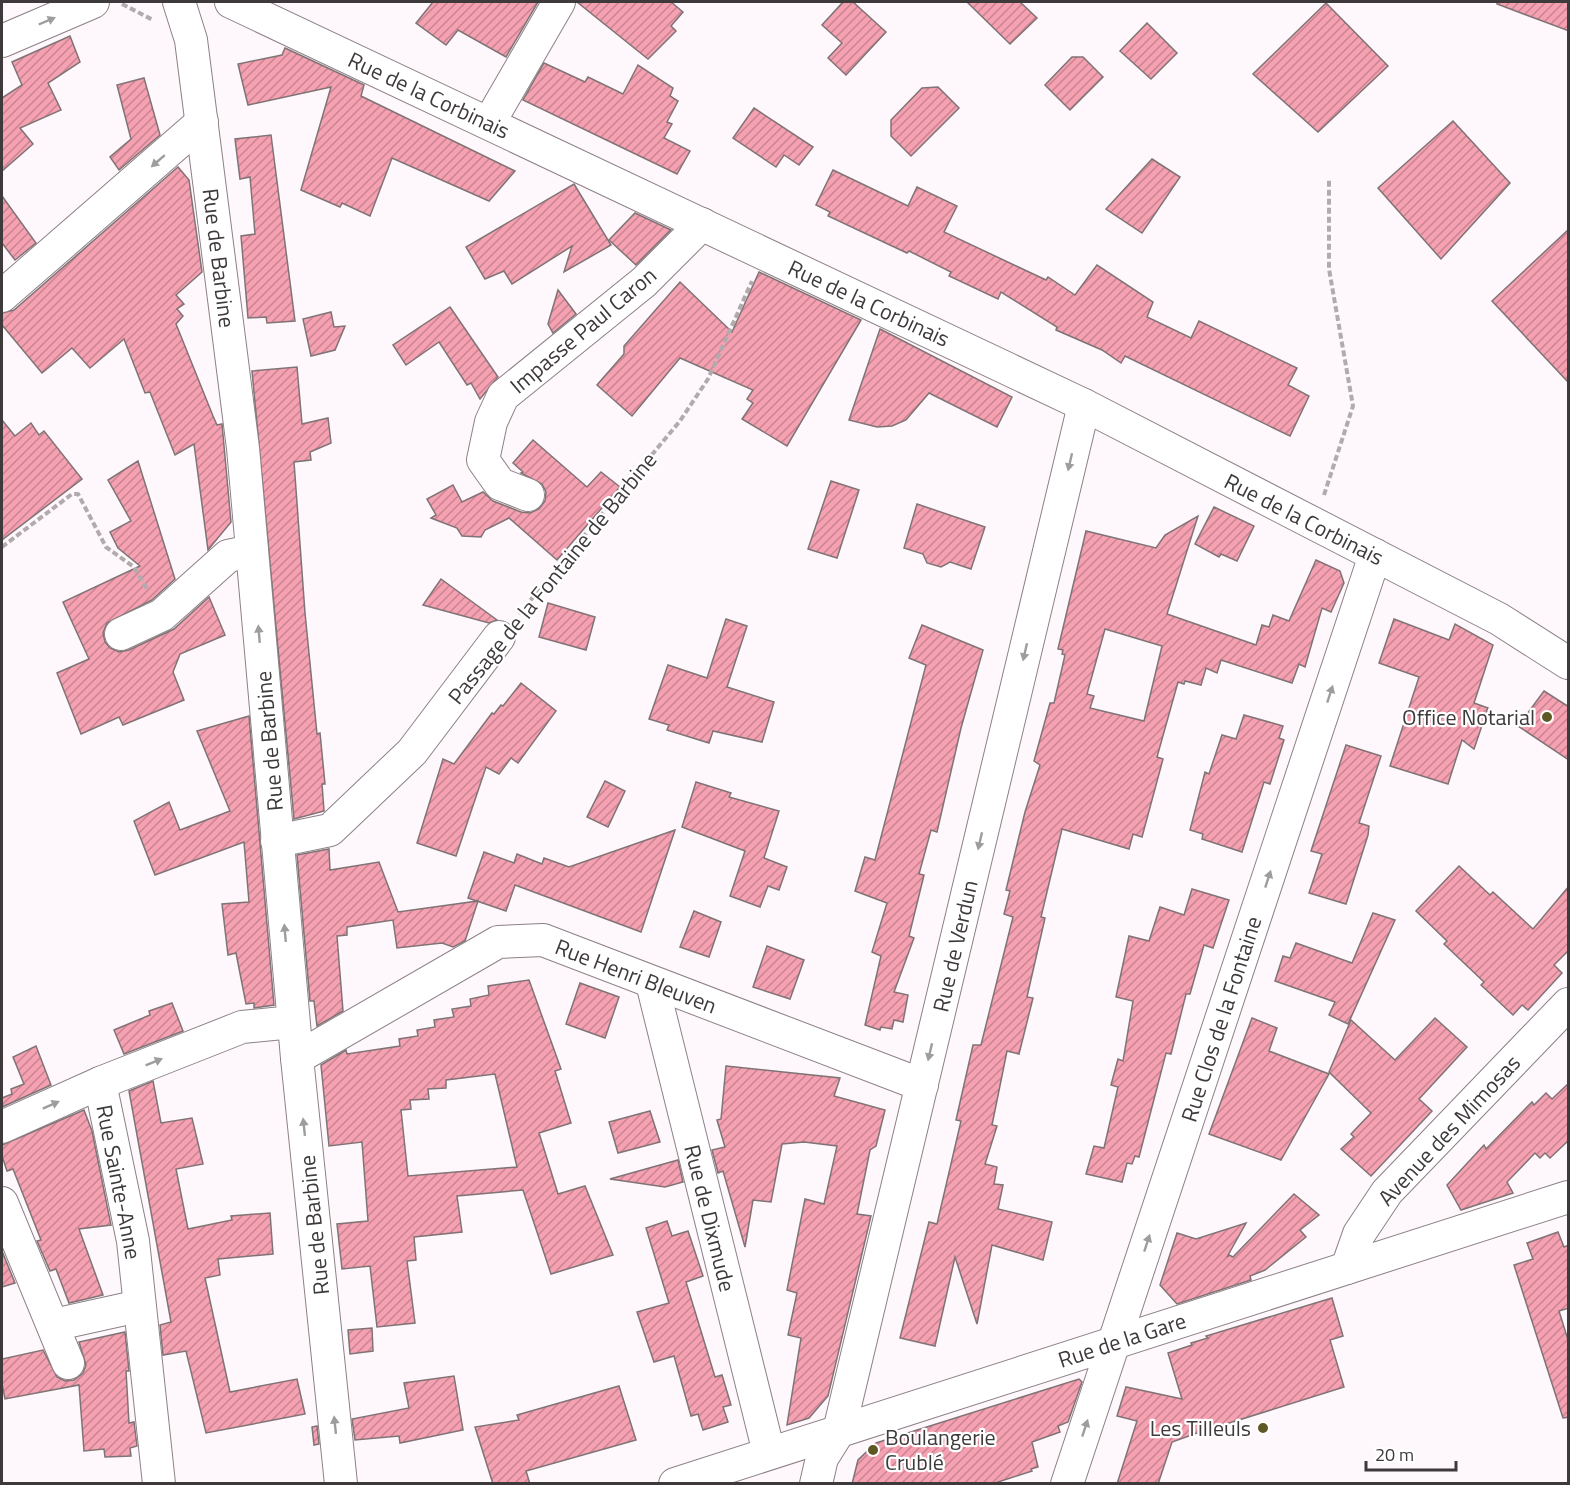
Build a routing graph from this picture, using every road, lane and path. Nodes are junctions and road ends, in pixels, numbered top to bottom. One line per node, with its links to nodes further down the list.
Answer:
1 (93, 2): 5 (street, one-way to 1)
2 (179, 2): 6 (street, Rue de Barbine)
3 (231, 2): 7 (street, Rue de la Corbinais)
4 (559, 2): 7 (street)
5 (2, 41)
6 (202, 122): 11 (street, one-way to 11); 16 (street, Rue de Barbine)
7 (489, 123): 9 (street, Rue de la Corbinais)
8 (1329, 178): 14 (path)
9 (702, 224): 10 (street, Rue de la Corbinais); 13 (street, Impasse Paul Caron)
10 (764, 254): 12 (street, Rue de la Corbinais); 20 (path, Passage de la Fontaine de Barbine)
11 (2, 296)
12 (1084, 405): 14 (street, Rue de la Corbinais); 28 (street, Rue de Verdun, one-way to 28)
13 (528, 495)
14 (1315, 524): 17 (street, Rue de la Corbinais)
15 (2, 548): 18 (path)
16 (252, 551): 18 (street); 22 (street, Rue de Barbine, one-way to 16)
17 (1376, 555): 21 (street, Rue de la Corbinais); 35 (street, Rue Clos de la Fontaine, one-way to 17)
18 (162, 615): 19 (street)
19 (121, 634)
20 (499, 637): 22 (street, Passage de la Fontaine de Barbine)
21 (1569, 663)
22 (278, 841): 25 (street, Rue de Barbine, one-way to 22)
23 (652, 983): 26 (street, Rue Henri Bleuven); 28 (street, Rue Henri Bleuven); 38 (street, Rue de Dixmude)
24 (1569, 1004): 32 (street, Avenue des Mimosas)
25 (293, 1022): 26 (street, Rue de Barbine); 27 (street, Rue Sainte-Anne, one-way to 25)
26 (297, 1058): 40 (street, Rue de Barbine, one-way to 26)
27 (100, 1083): 29 (street, one-way to 27); 33 (street, Rue Sainte-Anne)
28 (922, 1084): 37 (street, Rue de Verdun)
29 (2, 1127)
30 (1569, 1197): 32 (street, Rue de la Gare)
31 (2, 1203): 34 (street)
32 (1347, 1268): 35 (street, Rue de la Gare)
33 (139, 1306): 34 (street); 39 (street, Rue Sainte-Anne)
34 (53, 1324): 36 (street)
35 (1116, 1342): 37 (street, Rue de la Gare); 43 (street, Rue Clos de la Fontaine, one-way to 35)
36 (68, 1363)
37 (839, 1431): 38 (street, Rue de la Gare); 42 (street, Rue de Verdun)
38 (769, 1453): 41 (street, Rue de la Gare)
39 (159, 1484)
40 (342, 1484)
41 (675, 1484)
42 (816, 1484)
43 (1067, 1484)

